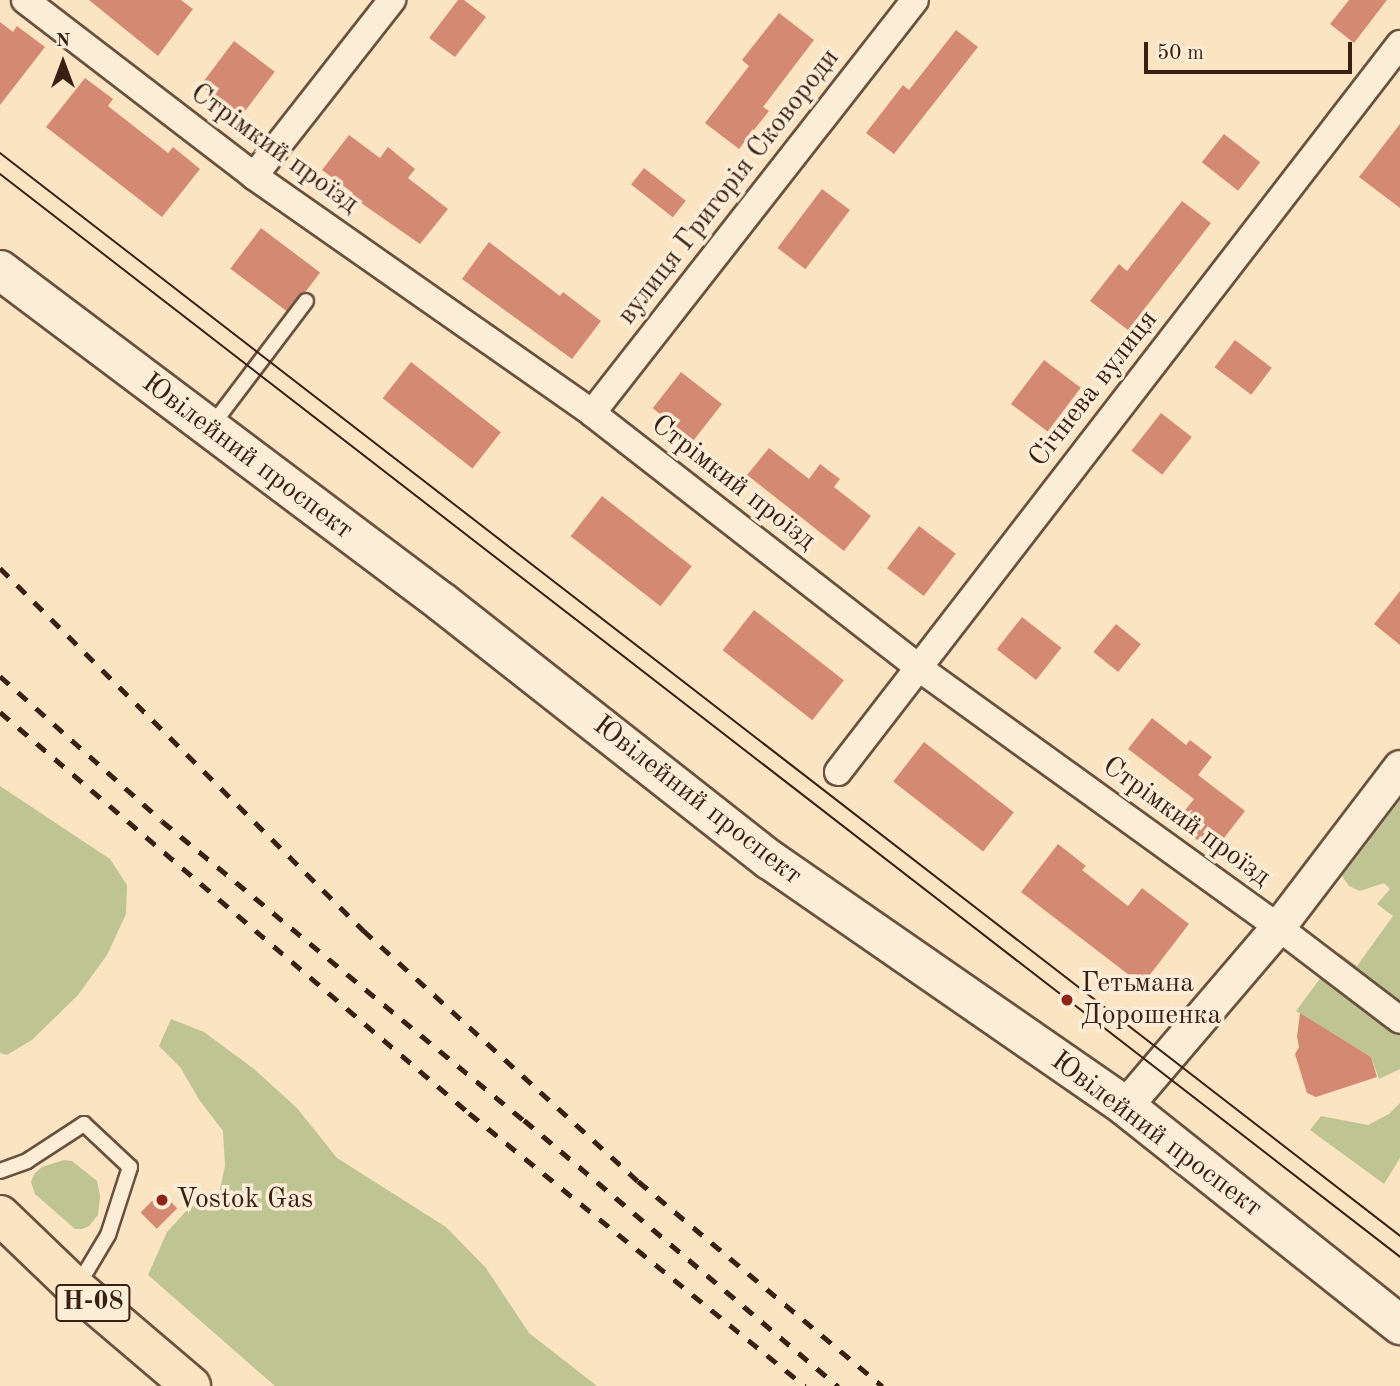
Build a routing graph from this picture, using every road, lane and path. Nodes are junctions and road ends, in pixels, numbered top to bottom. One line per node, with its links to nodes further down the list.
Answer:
1 (25, 0): 5 (street, Стрімкий проїзд)
2 (392, 0): 5 (street)
3 (915, 0): 8 (street, вулиця Григорія Сковороди)
4 (1400, 44): 10 (street, Січнева вулиця)
5 (254, 176): 8 (street, Стрімкий проїзд)
6 (0, 270): 9 (main road, Ювілейний проспект)
7 (306, 301): 9 (lane)
8 (592, 413): 10 (street, Стрімкий проїзд)
9 (209, 429): 15 (main road, Ювілейний проспект)
10 (919, 668): 12 (street, Січнева вулиця); 13 (street, Стрімкий проїзд)
11 (1400, 768): 13 (street)
12 (838, 772)
13 (1278, 927): 14 (street, Стрімкий проїзд); 15 (street)
14 (1400, 1020)
15 (1125, 1105): 19 (main road, Ювілейний проспект)
16 (0, 1171): 18 (lane)
17 (0, 1215): 18 (main road, Н-08)
18 (76, 1288): 20 (main road, Н-08)
19 (1400, 1325)
20 (191, 1386)

